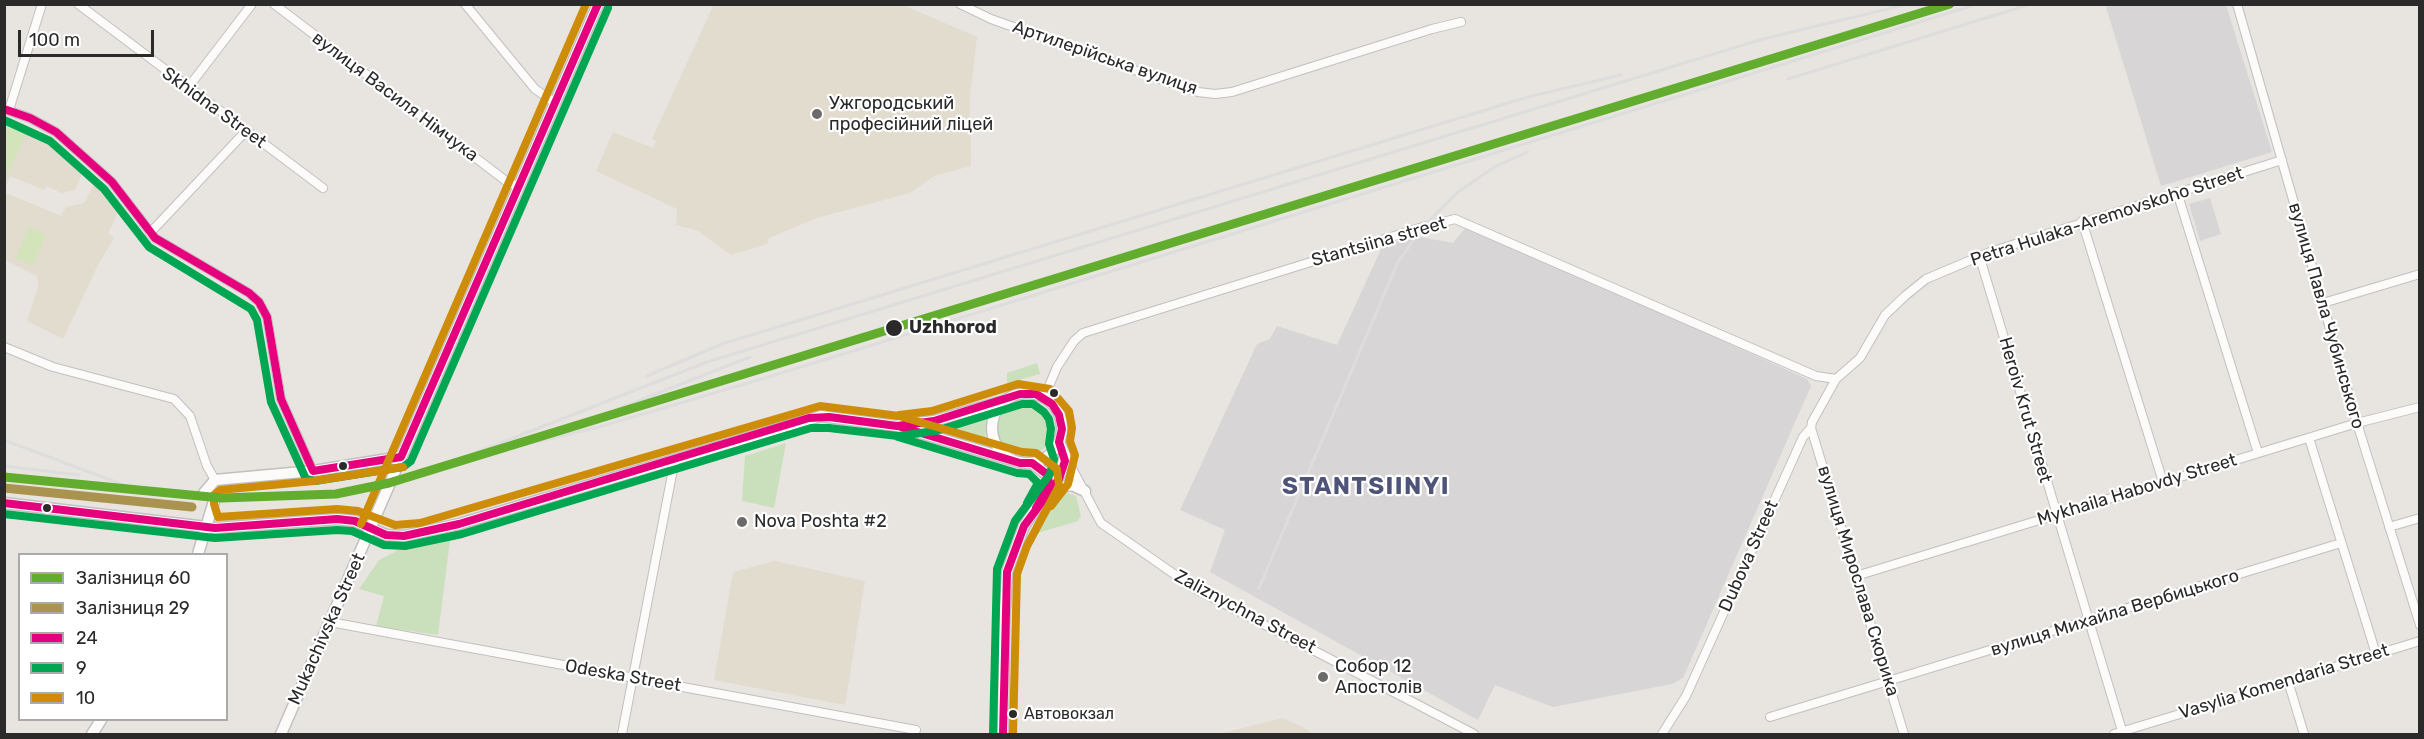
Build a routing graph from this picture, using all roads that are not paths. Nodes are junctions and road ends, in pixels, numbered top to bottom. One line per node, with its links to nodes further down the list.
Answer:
1 (42, 4): 12 (street)
2 (78, 4): 10 (street, Skhidna Street)
3 (252, 4): 10 (street)
4 (274, 4): 15 (street, вулиця Василя Німчука)
5 (465, 4): 11 (street)
6 (598, 4): 11 (main road, Mukachivska Street)
7 (960, 4): 9 (street, Артилерійська вулиця)
8 (2237, 4): 14 (street, вулиця Павла Чубинського)
9 (1461, 22)
10 (187, 89): 13 (street, Skhidna Street)
11 (555, 103): 15 (main road, Mukachivska Street)
12 (7, 109): 19 (street)
13 (245, 132): 16 (street, Skhidna Street); 19 (street)
14 (2282, 160): 17 (street, Petra Hulaka-Aremovskoho Street); 22 (street, вулиця Павла Чубинського)
15 (519, 187): 35 (main road, Mukachivska Street)
16 (323, 188)
17 (2177, 192): 18 (street, Petra Hulaka-Aremovskoho Street); 33 (street)
18 (2082, 221): 20 (street, Petra Hulaka-Aremovskoho Street); 40 (street)
19 (150, 233): 39 (street)
20 (1980, 258): 24 (street, Petra Hulaka-Aremovskoho Street); 46 (street, Heroiv Krut Street)
21 (2420, 274): 22 (street)
22 (2323, 303): 28 (street, вулиця Павла Чубинського)
23 (4, 347): 43 (street)
24 (1836, 379): 25 (street, Stantsiina street); 30 (street, Dubova Street)
25 (1044, 398): 26 (main road); 32 (main road)
26 (1005, 401): 29 (main road); 37 (main road)
27 (2420, 407): 28 (street, Mykhaila Habovdy Street)
28 (2357, 423): 31 (street, Mykhaila Habovdy Street); 49 (street, вулиця Павла Чубинського)
29 (897, 426): 36 (main road); 37 (main road)
30 (1811, 428): 53 (street, вулиця Мирослава Скорика); 71 (street, Dubova Street)
31 (2309, 438): 33 (street, Mykhaila Habovdy Street); 51 (street)
32 (1059, 442): 34 (main road, Zaliznychna Street); 38 (main road)
33 (2258, 453): 40 (street, Mykhaila Habovdy Street)
34 (1065, 455): 41 (main road); 42 (street, Zaliznychna Street)
35 (401, 457): 39 (main road); 50 (main road, Mukachivska Street)
36 (675, 459): 50 (main road); 59 (street)
37 (1009, 459): 38 (main road)
38 (1032, 464): 44 (main road)
39 (313, 471): 43 (main road)
40 (2163, 482): 46 (street, Mykhaila Habovdy Street)
41 (1052, 489): 42 (main road); 44 (main road)
42 (1085, 491): 70 (street, Zaliznychna Street)
43 (210, 492): 48 (main road)
44 (1043, 498): 69 (main road)
45 (4, 503): 48 (main road)
46 (2056, 515): 53 (street, Mykhaila Habovdy Street); 54 (street, Heroiv Krut Street)
47 (2420, 518): 49 (street)
48 (206, 527): 50 (main road); 52 (main road)
49 (2389, 527): 56 (street, вулиця Павла Чубинського)
50 (371, 528): 55 (main road, Mukachivska Street)
51 (2341, 543): 54 (street, вулиця Михайла Вербицького); 58 (street)
52 (199, 553)
53 (1856, 576): 61 (street, вулиця Мирослава Скорика)
54 (2088, 621): 61 (street, вулиця Михайла Вербицького); 65 (street, Heroiv Krut Street)
55 (330, 622): 59 (street, Odeska Street); 67 (main road, Mukachivska Street)
56 (2420, 625)
57 (2420, 641): 58 (street, Vasylia Komendaria Street)
58 (2376, 654): 60 (street, Vasylia Komendaria Street)
59 (633, 679): 64 (street, Odeska Street); 68 (street)
60 (2288, 681): 65 (street, Vasylia Komendaria Street); 73 (street)
61 (1888, 682): 62 (street, вулиця Михайла Вербицького); 72 (street, вулиця Мирослава Скорика)
62 (1770, 717)
63 (100, 721): 66 (main road)
64 (916, 730)
65 (2120, 734)
66 (92, 735)
67 (281, 735)
68 (622, 735)
69 (1003, 735)
70 (1474, 735)
71 (1662, 735)
72 (1904, 735)
73 (2304, 735)

